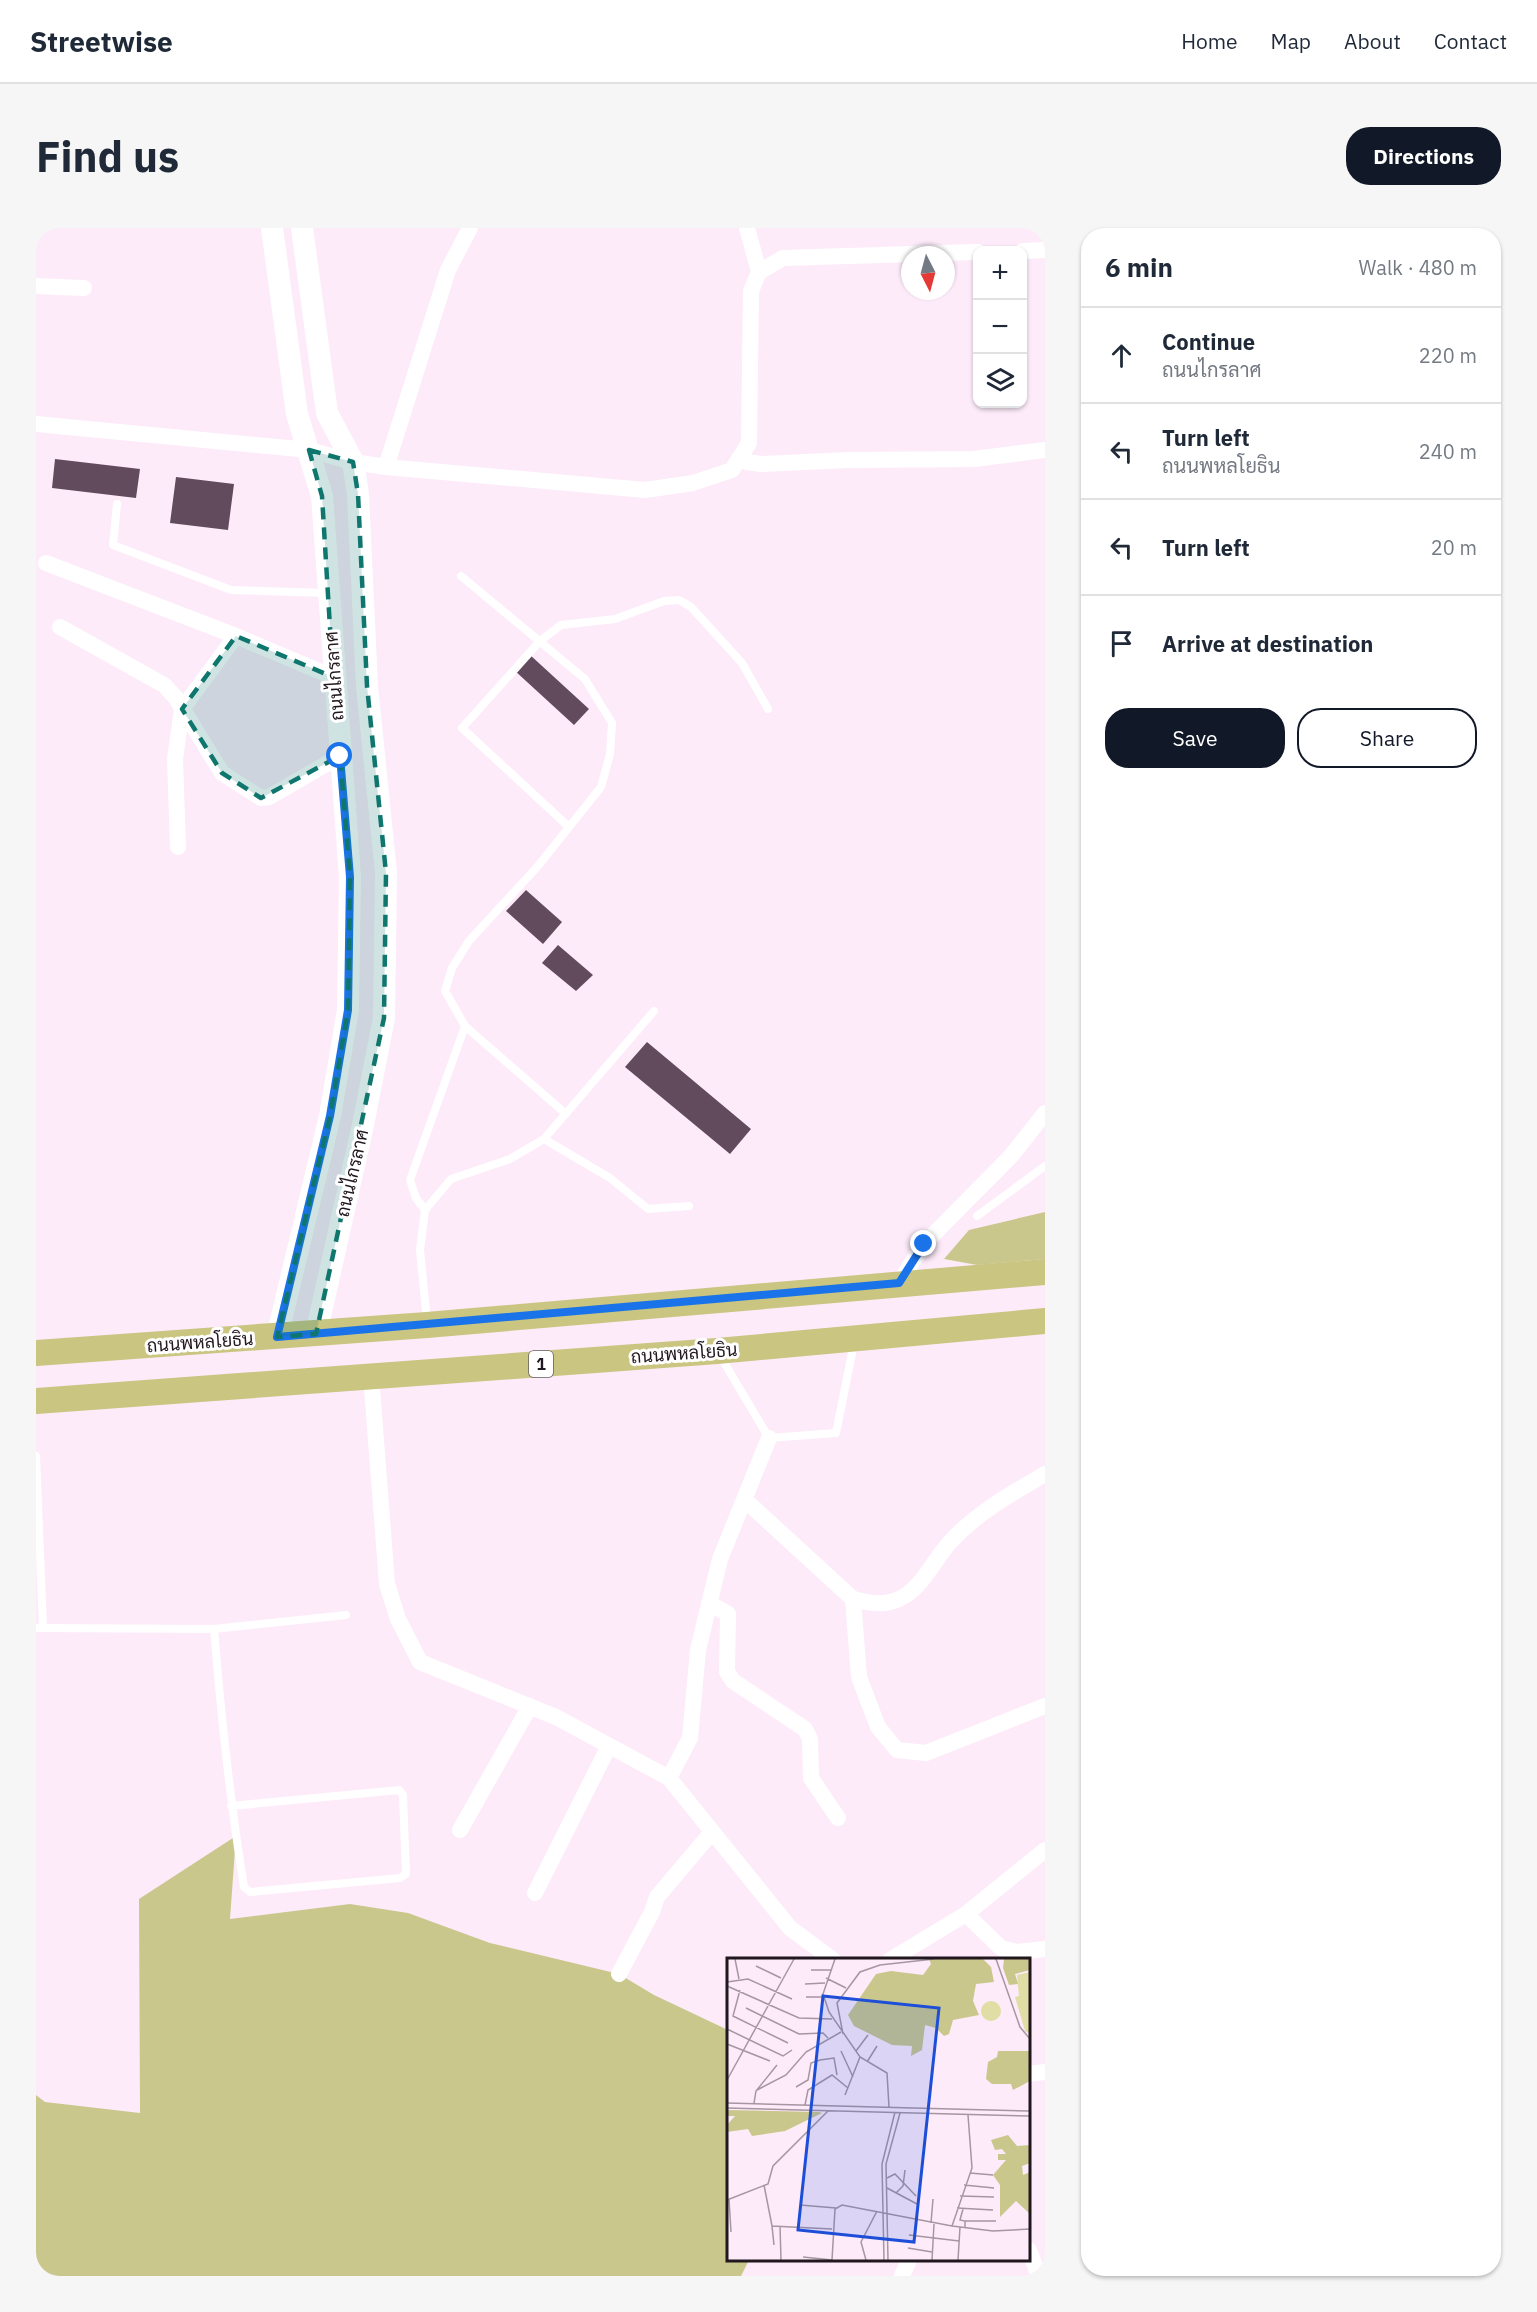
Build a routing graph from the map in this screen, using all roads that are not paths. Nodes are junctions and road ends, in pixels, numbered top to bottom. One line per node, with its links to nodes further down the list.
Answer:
1 (272, 228): 12 (main road, ถนนไกรลาศ)
2 (302, 228): 15 (main road, ถนนไกรลาศ)
3 (470, 228): 16 (street)
4 (747, 228): 8 (street)
5 (1045, 250): 6 (street)
6 (1027, 251)
7 (973, 252): 8 (street)
8 (759, 272): 14 (street)
9 (36, 286): 10 (street)
10 (84, 288)
11 (36, 424): 12 (street)
12 (309, 450): 15 (street); 20 (main road, ถนนไกรลาศ)
13 (1045, 450): 14 (street)
14 (739, 458): 16 (street)
15 (352, 462): 16 (street); 43 (main road, ถนนไกรลาศ)
16 (386, 467)
17 (117, 504): 20 (lane)
18 (46, 563): 22 (street)
19 (461, 576): 23 (lane)
20 (328, 593): 24 (main road, ถนนไกรลาศ)
21 (60, 627): 25 (street)
22 (236, 636): 24 (street); 25 (street)
23 (540, 641): 26 (lane); 28 (lane); 28 (lane)
24 (333, 677): 27 (main road, ถนนไกรลาศ)
25 (182, 709): 27 (street); 29 (street)
26 (768, 710)
27 (340, 756): 44 (main road, ถนนไกรลาศ)
28 (569, 827): 31 (lane)
29 (178, 847)
30 (654, 1011): 33 (lane)
31 (465, 1026): 33 (lane); 37 (lane)
32 (1045, 1113): 40 (street)
33 (566, 1114): 34 (lane)
34 (544, 1139): 36 (lane); 37 (lane)
35 (1045, 1166): 38 (lane)
36 (689, 1206)
37 (425, 1210): 42 (lane)
38 (977, 1216)
39 (1045, 1272): 40 (main road, ถนนพหลโยธิน)
40 (899, 1283): 42 (main road, ถนนพหลโยธิน)
41 (1045, 1321): 45 (main road, ถนนพหลโยธิน / 1)
42 (427, 1325): 43 (main road, ถนนพหลโยธิน)
43 (316, 1334): 44 (main road, ถนนพหลโยธิน)
44 (277, 1337): 47 (main road, ถนนพหลโยธิน)
45 (855, 1339): 46 (main road, ถนนพหลโยธิน / 1); 50 (lane)
46 (717, 1352): 48 (main road, ถนนพหลโยธิน / 1); 50 (lane)
47 (36, 1353)
48 (371, 1375): 49 (main road, ถนนพหลโยธิน / 1); 59 (street)
49 (36, 1401)
50 (769, 1438): 53 (street)
51 (36, 1455): 57 (lane)
52 (1045, 1474): 54 (street)
53 (745, 1500): 54 (street); 55 (street)
54 (853, 1599): 60 (street)
55 (710, 1603): 62 (street); 64 (street)
56 (346, 1616): 58 (lane)
57 (40, 1628): 58 (lane)
58 (214, 1629): 63 (lane)
59 (530, 1706): 61 (street); 65 (street)
60 (1045, 1706)
61 (609, 1746): 62 (street); 68 (street)
62 (669, 1778): 66 (street)
63 (231, 1806): 63 (lane)
64 (838, 1818)
65 (460, 1830)
66 (712, 1832): 71 (street); 73 (street)
67 (1045, 1850): 69 (street)
68 (535, 1893)
69 (966, 1914): 70 (street); 72 (street)
70 (1045, 1949)
71 (832, 1958)
72 (892, 1958)
73 (619, 1974)
74 (1045, 2072): 75 (street)
75 (1030, 2074)
76 (1030, 2252): 78 (street)
77 (908, 2261): 79 (street)
78 (1040, 2270)
79 (902, 2276)

